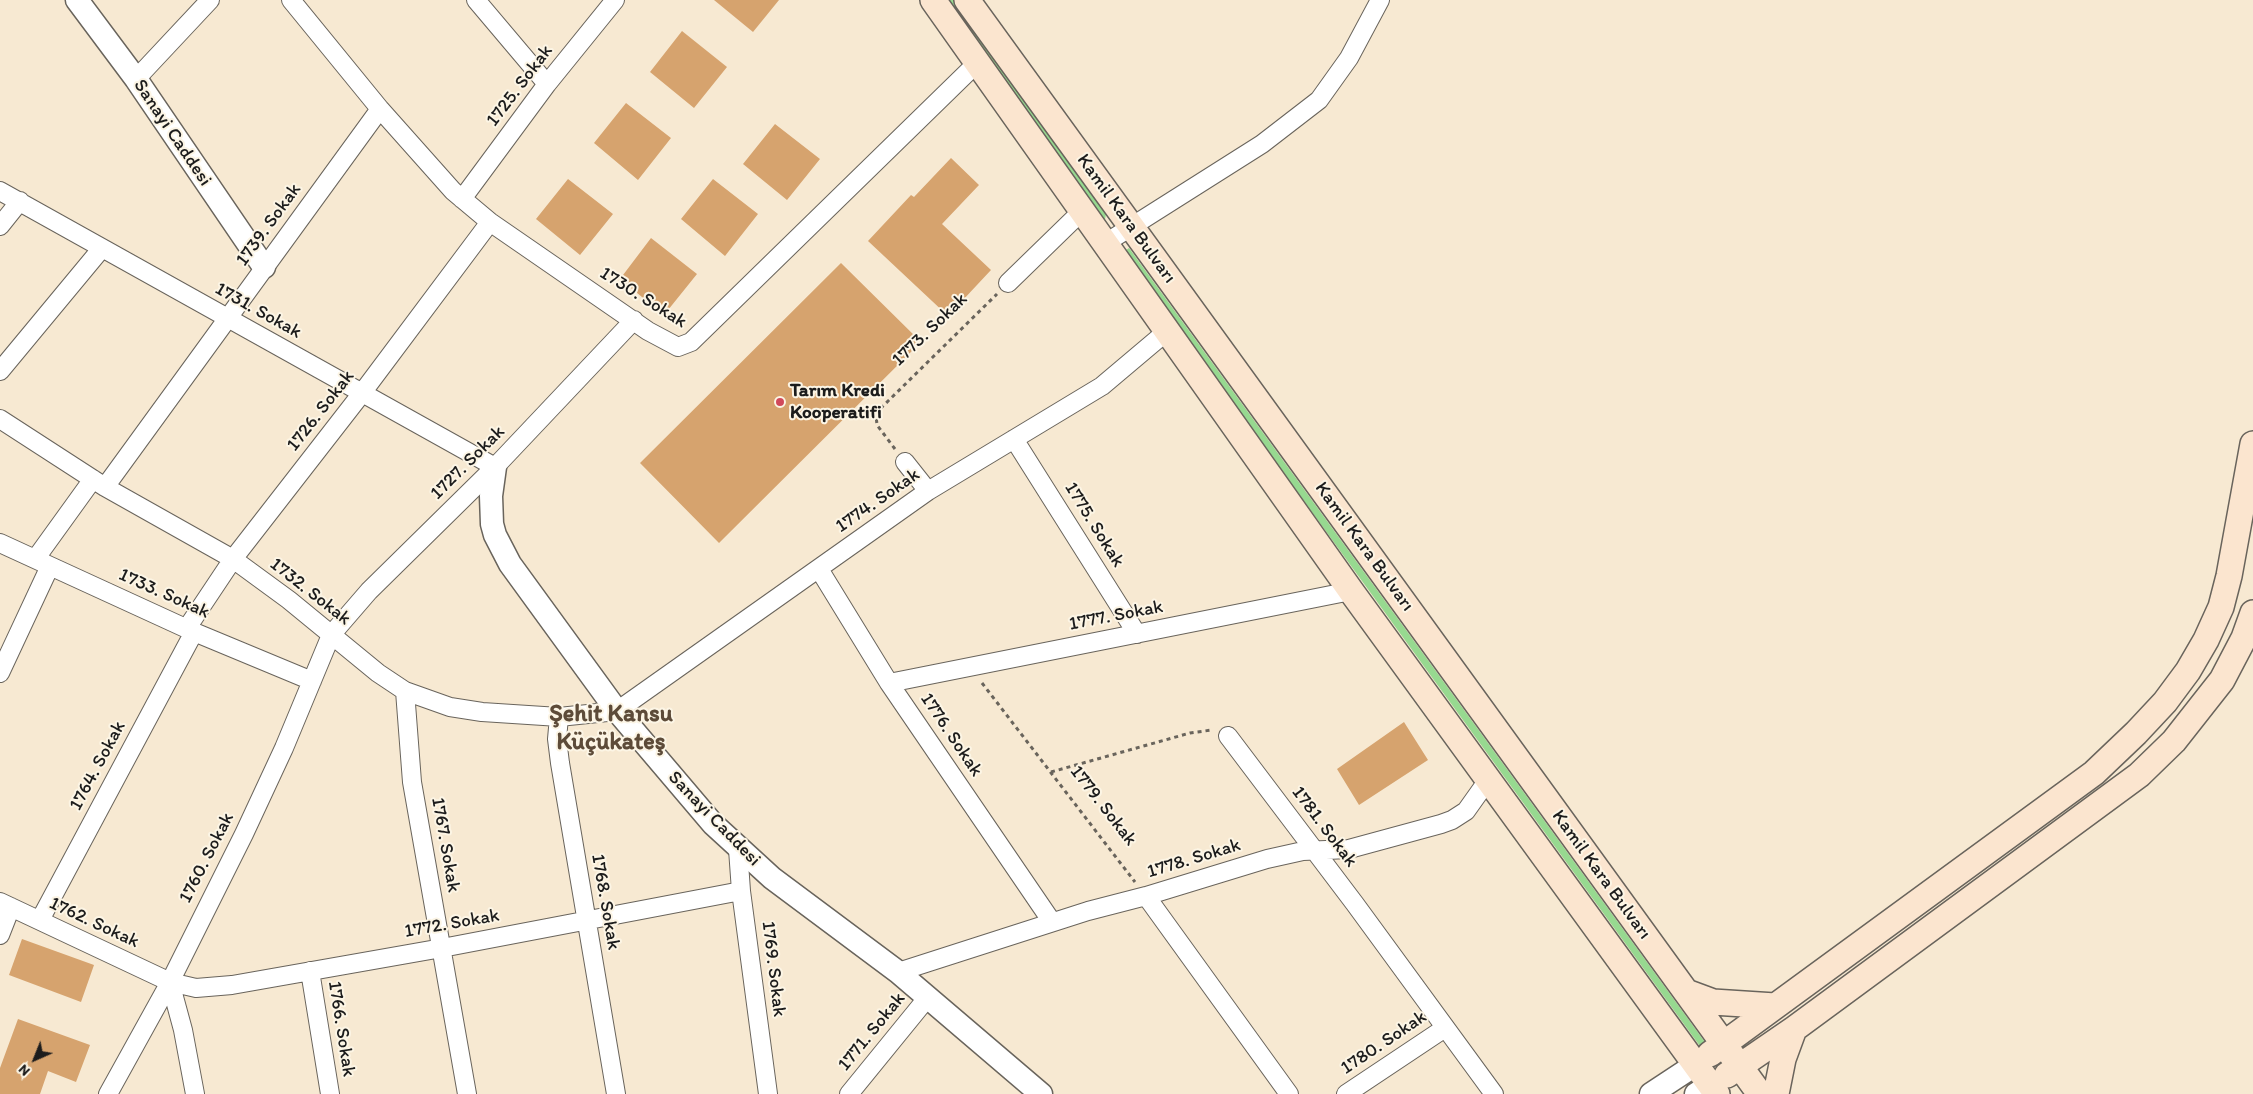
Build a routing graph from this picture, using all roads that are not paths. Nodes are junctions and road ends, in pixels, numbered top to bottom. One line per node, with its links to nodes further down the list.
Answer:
1 (77, 0): 10 (street, Sanayi Caddesi)
2 (210, 0): 10 (street)
3 (291, 0): 12 (street, 1730. Sokak)
4 (476, 0): 11 (street)
5 (615, 0): 11 (street, 1725. Sokak)
6 (933, 0): 9 (main road, Kamil Kara Bulvarı)
7 (967, 0): 19 (main road, Kamil Kara Bulvarı)
8 (1376, 2): 19 (street)
9 (977, 63): 16 (main road, Kamil Kara Bulvarı); 25 (street, 1730. Sokak)
10 (136, 79): 22 (street, Sanayi Caddesi)
11 (547, 84): 14 (street, 1725. Sokak)
12 (380, 109): 14 (street, 1730. Sokak); 22 (street, 1739. Sokak)
13 (0, 190): 15 (street, 1731. Sokak)
14 (462, 199): 17 (street, 1730. Sokak)
15 (20, 201): 18 (street); 21 (street, 1731. Sokak)
16 (1081, 212): 20 (main road, Kamil Kara Bulvarı); 23 (street)
17 (490, 222): 25 (street, 1730. Sokak); 28 (street, 1726. Sokak)
18 (0, 226)
19 (1132, 228): 20 (street); 66 (main road, Kamil Kara Bulvarı)
20 (1104, 244): 26 (main road, Kamil Kara Bulvarı)
21 (102, 248): 24 (street, 1731. Sokak); 27 (street)
22 (264, 267): 24 (street, 1739. Sokak)
23 (1008, 283)
24 (228, 318): 28 (street, 1731. Sokak); 34 (street, 1739. Sokak)
25 (634, 320): 33 (street, 1727. Sokak)
26 (1166, 332): 30 (street, 1774. Sokak); 40 (main road, Kamil Kara Bulvarı)
27 (0, 370)
28 (362, 393): 33 (street, 1731. Sokak); 37 (street, 1726. Sokak)
29 (0, 419): 34 (street, 1732. Sokak)
30 (1014, 439): 35 (street, 1774. Sokak); 43 (street, 1775. Sokak)
31 (2253, 444): 68 (main road)
32 (905, 462): 35 (street)
33 (495, 467): 44 (street, 1727. Sokak); 49 (street, Sanayi Caddesi)
34 (99, 483): 37 (street, 1732. Sokak); 38 (street, 1739. Sokak)
35 (928, 491): 39 (street, 1774. Sokak)
36 (0, 543): 38 (street, 1733. Sokak)
37 (233, 559): 42 (street, 1726. Sokak); 44 (street, 1732. Sokak)
38 (43, 562): 42 (street, 1733. Sokak); 45 (street, 1739. Sokak)
39 (819, 569): 47 (street, 1776. Sokak); 49 (street, 1774. Sokak)
40 (1351, 591): 43 (street, 1777. Sokak); 52 (main road, Kamil Kara Bulvarı)
41 (2253, 613): 70 (main road)
42 (190, 630): 46 (street, 1733. Sokak); 58 (street, 1764. Sokak)
43 (1137, 634): 47 (street, 1777. Sokak)
44 (331, 635): 46 (street, 1760. Sokak); 48 (street, 1732. Sokak)
45 (0, 673)
46 (312, 681): 65 (street, 1760. Sokak)
47 (889, 683): 60 (street, 1776. Sokak)
48 (405, 691): 50 (street, 1732. Sokak); 62 (street, 1767. Sokak)
49 (617, 711): 50 (street, 1732. Sokak); 53 (street, Sanayi Caddesi)
50 (559, 717): 59 (street, 1768. Sokak)
51 (1228, 736): 54 (street, 1781. Sokak)
52 (1488, 780): 54 (street, 1778. Sokak); 72 (main road, Kamil Kara Bulvarı)
53 (738, 849): 55 (street, 1769. Sokak); 64 (street, Sanayi Caddesi)
54 (1316, 852): 56 (street, 1778. Sokak); 69 (street, 1781. Sokak)
55 (741, 891): 59 (street, 1772. Sokak); 80 (street, 1769. Sokak)
56 (1146, 896): 60 (street, 1778. Sokak); 83 (street)
57 (6, 904): 58 (street, 1762. Sokak); 61 (street)
58 (40, 920): 65 (street, 1762. Sokak)
59 (586, 921): 62 (street, 1772. Sokak); 79 (street, 1768. Sokak)
60 (1052, 922): 64 (street, 1778. Sokak)
61 (0, 935)
62 (442, 948): 63 (street, 1772. Sokak); 78 (street, 1767. Sokak)
63 (310, 971): 65 (street, 1772. Sokak); 77 (street, 1766. Sokak)
64 (898, 972): 67 (street, Sanayi Caddesi)
65 (170, 982): 75 (street, 1760. Sokak); 76 (street)
66 (1686, 992): 68 (main road); 71 (main road, Kamil Kara Bulvarı)
67 (928, 997): 81 (street, 1771. Sokak); 82 (street, Sanayi Caddesi)
68 (1775, 1006): 71 (main road)
69 (1445, 1028): 84 (street, 1780. Sokak); 85 (street, 1781. Sokak)
70 (1794, 1029): 73 (main road); 88 (main road)
71 (1723, 1045): 72 (main road); 73 (main road, Kamil Kara Bulvarı)
72 (1695, 1065): 74 (main road, Kamil Kara Bulvarı); 86 (street)
73 (1740, 1067): 74 (main road); 87 (main road, Kamil Kara Bulvarı)
74 (1708, 1091)
75 (108, 1094)
76 (195, 1094)
77 (330, 1094)
78 (467, 1094)
79 (616, 1094)
80 (768, 1094)
81 (849, 1094)
82 (1041, 1094)
83 (1289, 1094)
84 (1346, 1094)
85 (1494, 1094)
86 (1651, 1094)
87 (1760, 1094)
88 (1776, 1094)

